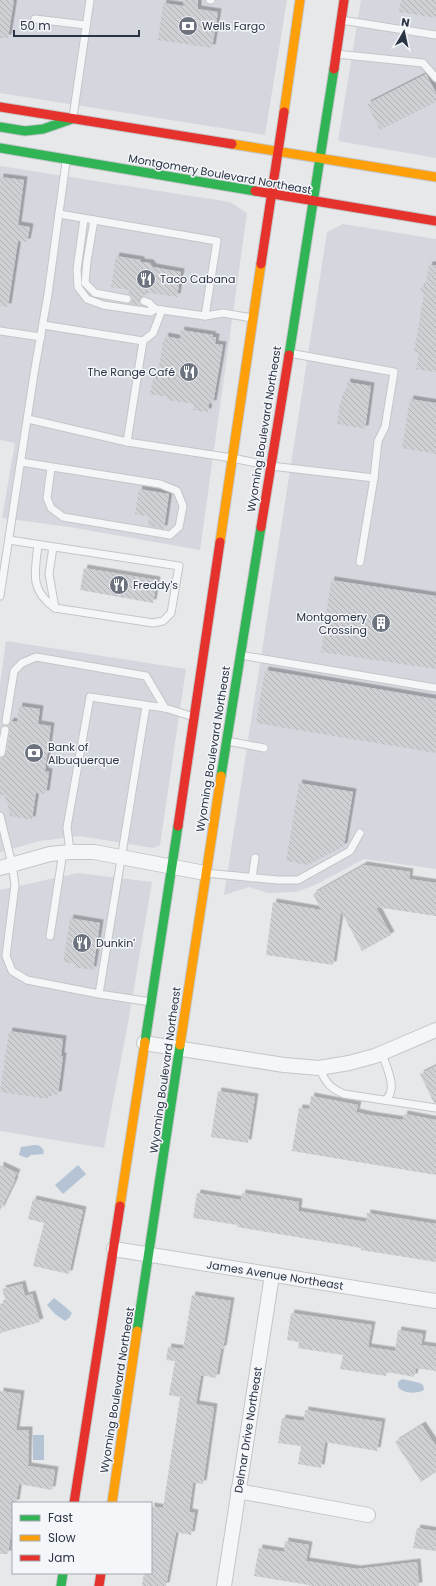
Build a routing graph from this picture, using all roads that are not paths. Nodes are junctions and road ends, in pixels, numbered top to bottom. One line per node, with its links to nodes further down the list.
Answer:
1 (90, 0): 6 (lane)
2 (300, 0): 14 (main road, Wyoming Boulevard Northeast)
3 (344, 0): 5 (main road, Wyoming Boulevard Northeast)
4 (35, 18): 6 (lane)
5 (341, 20): 7 (lane); 8 (main road, Wyoming Boulevard Northeast)
6 (86, 26): 11 (lane)
7 (436, 35)
8 (336, 54): 9 (lane); 15 (main road, Wyoming Boulevard Northeast)
9 (436, 78)
10 (0, 107): 11 (main road)
11 (73, 118): 12 (main road); 14 (main road)
12 (0, 127)
13 (0, 148): 16 (main road, Montgomery Boulevard Northeast)
14 (277, 150): 15 (main road); 18 (main road, Wyoming Boulevard Northeast)
15 (320, 158): 17 (main road); 19 (main road, Wyoming Boulevard Northeast)
16 (66, 160): 18 (main road, Montgomery Boulevard Northeast); 20 (lane)
17 (436, 177)
18 (271, 194): 19 (main road, Montgomery Boulevard Northeast); 28 (main road, Wyoming Boulevard Northeast)
19 (313, 202): 23 (main road, Montgomery Boulevard Northeast); 33 (main road, Wyoming Boulevard Northeast)
20 (59, 214): 21 (lane); 29 (lane)
21 (84, 219): 22 (lane); 26 (lane)
22 (94, 220): 24 (lane); 27 (lane)
23 (436, 221)
24 (127, 299)
25 (144, 301): 26 (lane)
26 (159, 310): 27 (lane); 32 (lane)
27 (205, 316): 28 (lane)
28 (253, 318): 36 (main road, Wyoming Boulevard Northeast)
29 (43, 325): 31 (lane); 32 (lane)
30 (0, 331): 31 (lane)
31 (41, 337): 34 (lane)
32 (143, 341): 35 (lane)
33 (289, 354): 38 (main road, Wyoming Boulevard Northeast); 40 (lane)
34 (28, 419): 35 (lane); 37 (lane)
35 (127, 442): 36 (lane)
36 (232, 458): 38 (lane); 51 (main road, Wyoming Boulevard Northeast)
37 (21, 462): 39 (lane); 41 (lane)
38 (271, 466): 40 (lane); 47 (main road, Wyoming Boulevard Northeast)
39 (51, 468): 39 (lane)
40 (374, 478): 44 (lane)
41 (8, 540): 42 (lane); 45 (lane)
42 (38, 545): 43 (lane); 46 (lane)
43 (53, 547): 46 (lane); 46 (lane)
44 (360, 562)
45 (0, 596)
46 (55, 608)
47 (240, 655): 48 (lane); 54 (main road, Wyoming Boulevard Northeast)
48 (436, 688)
49 (146, 706): 50 (lane); 59 (lane); 60 (lane)
50 (166, 708): 51 (lane); 52 (lane)
51 (194, 717): 63 (main road, Wyoming Boulevard Northeast)
52 (6, 721)
53 (5, 730): 56 (lane)
54 (226, 741): 55 (lane); 64 (main road, Wyoming Boulevard Northeast)
55 (264, 748)
56 (1, 753)
57 (0, 816): 62 (lane)
58 (360, 833): 65 (lane)
59 (67, 852): 60 (street); 62 (street); 66 (lane)
60 (122, 858): 63 (street); 67 (lane)
61 (255, 858): 65 (lane)
62 (6, 866): 67 (lane)
63 (172, 868): 64 (street); 68 (main road, Wyoming Boulevard Northeast)
64 (205, 873): 65 (lane); 71 (main road, Wyoming Boulevard Northeast)
65 (252, 878)
66 (50, 936)
67 (99, 994): 68 (lane)
68 (151, 1002): 70 (main road, Wyoming Boulevard Northeast)
69 (436, 1030): 72 (street)
70 (144, 1043): 71 (street); 76 (main road, Wyoming Boulevard Northeast)
71 (180, 1049): 73 (street); 77 (main road, Wyoming Boulevard Northeast)
72 (382, 1053): 73 (street); 74 (lane)
73 (318, 1068): 74 (lane)
74 (385, 1100): 75 (lane)
75 (436, 1108)
76 (114, 1249): 77 (street, James Avenue Northeast); 81 (main road, Wyoming Boulevard Northeast)
77 (150, 1255): 78 (street, James Avenue Northeast); 82 (main road, Wyoming Boulevard Northeast)
78 (272, 1275): 79 (street, James Avenue Northeast); 80 (street, Delmar Drive Northeast)
79 (436, 1301)
80 (238, 1491): 83 (street); 88 (street, Delmar Drive Northeast)
81 (74, 1502)
82 (112, 1502)
83 (368, 1514)
84 (63, 1574): 86 (main road)
85 (101, 1574): 87 (main road)
86 (61, 1586)
87 (100, 1586)
88 (224, 1586)

